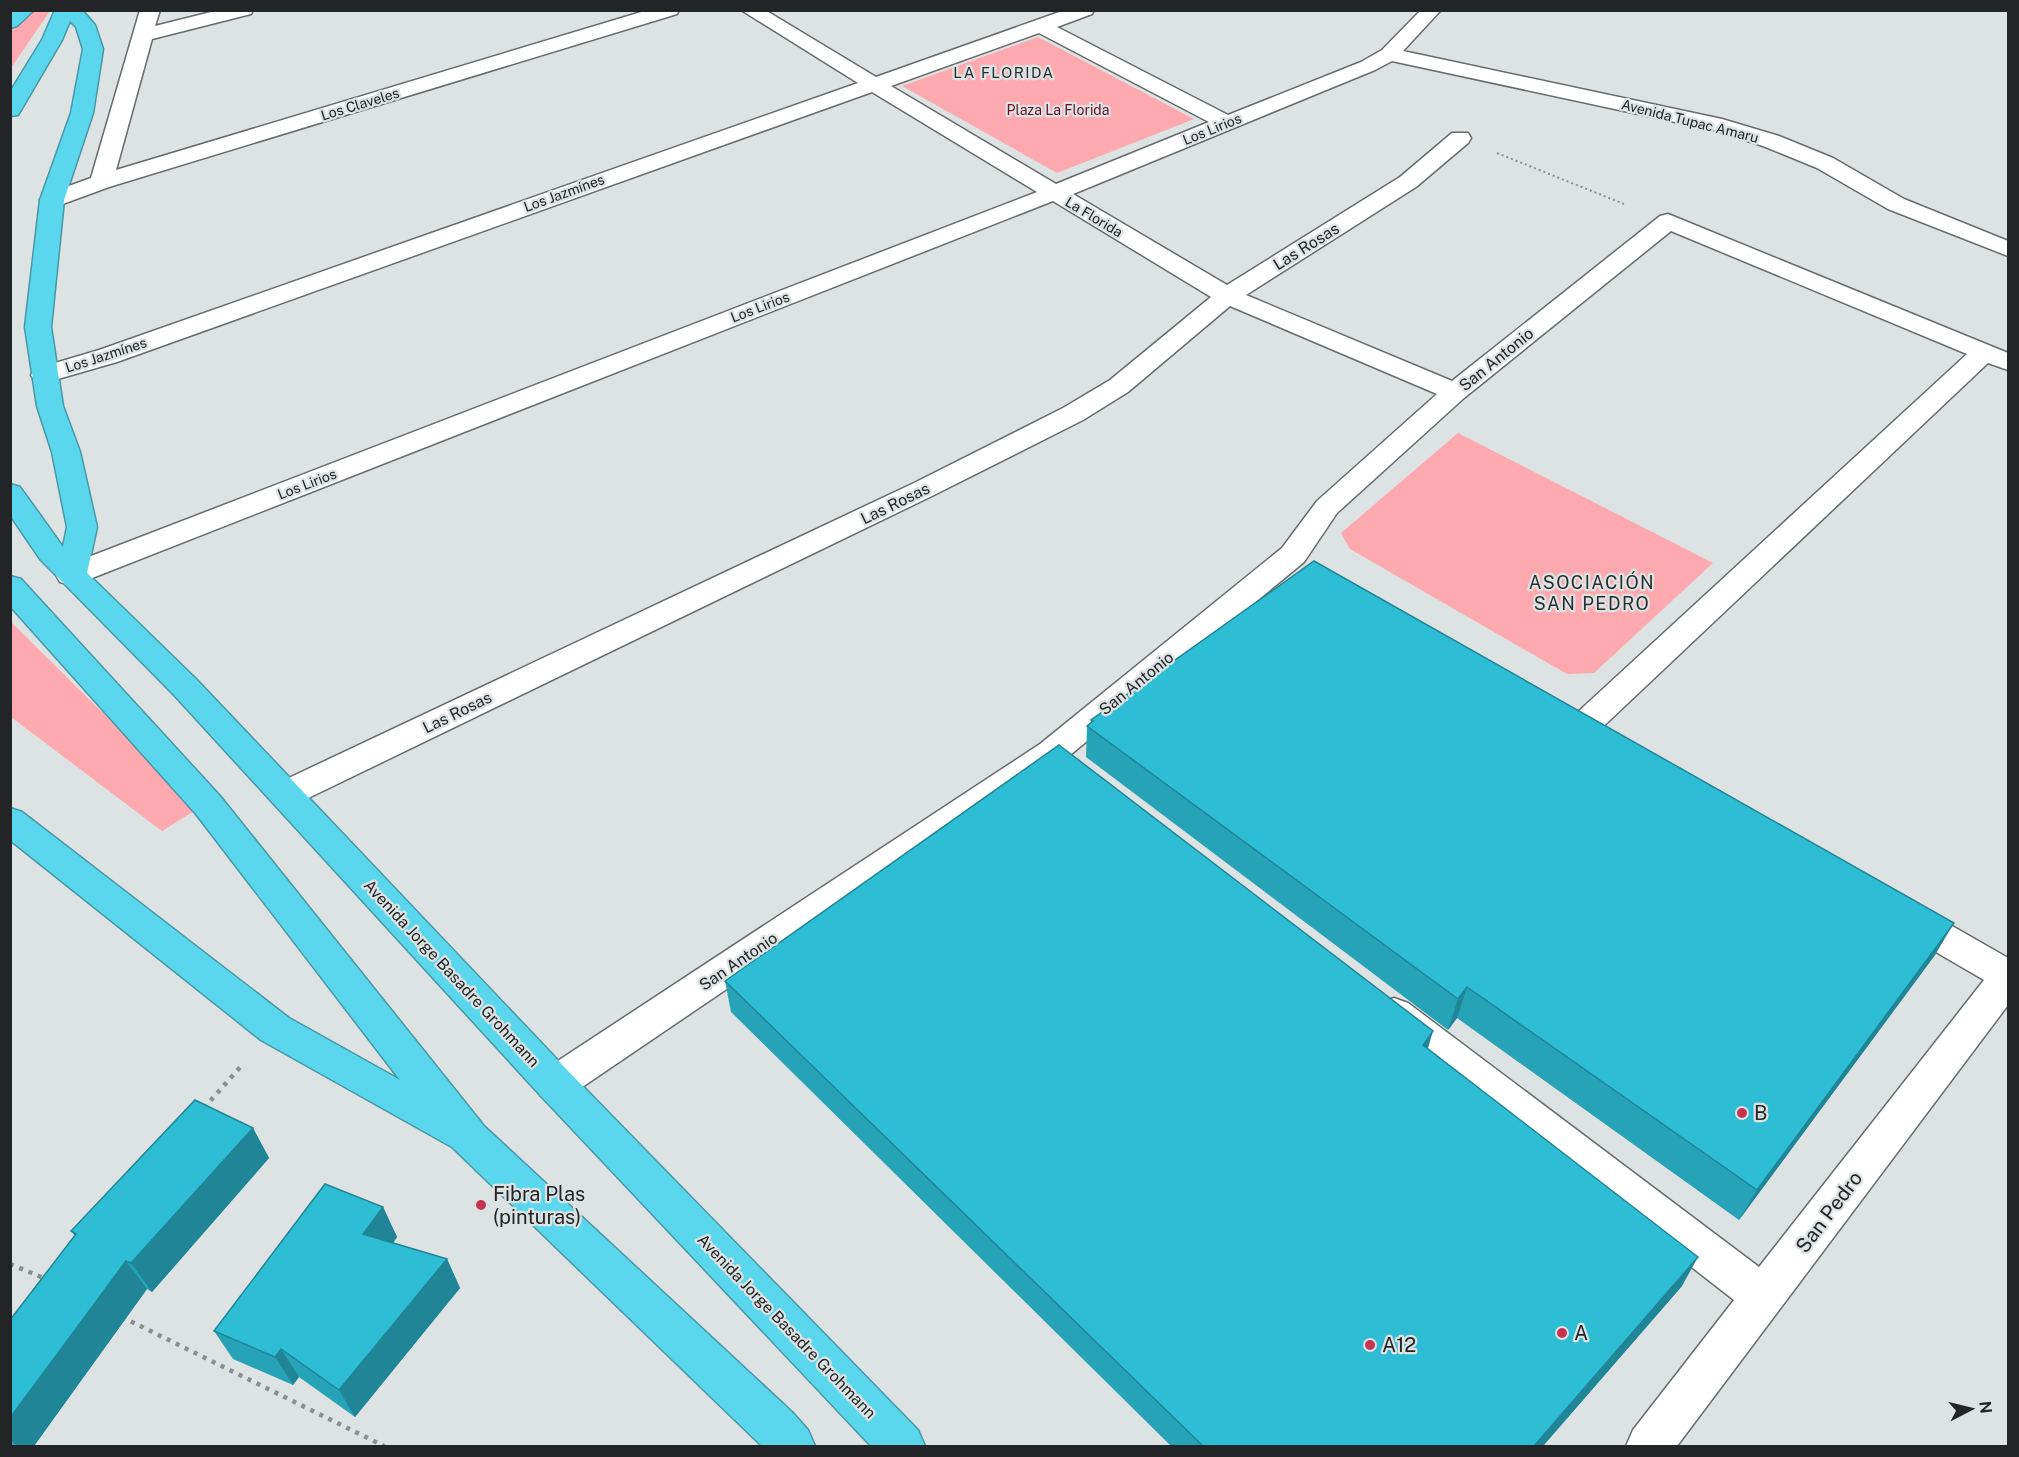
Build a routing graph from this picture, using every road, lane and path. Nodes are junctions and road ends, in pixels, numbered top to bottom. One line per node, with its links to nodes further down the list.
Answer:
1 (25, 10): 10 (highway)
2 (65, 10): 15 (highway)
3 (70, 10): 20 (highway)
4 (150, 10): 12 (street)
5 (244, 10): 12 (street)
6 (670, 10): 18 (street, Los Claveles)
7 (750, 10): 14 (street, La Florida)
8 (1085, 10): 11 (street, Los Jazmínes)
9 (1432, 10): 13 (street, Los Lirios)
10 (10, 22)
11 (1040, 26): 14 (street, Los Jazmínes); 16 (street)
12 (145, 35): 18 (street)
13 (1389, 54): 16 (street, Los Lirios); 22 (street, Avenida Tupac Amaru)
14 (872, 84): 19 (street, La Florida); 25 (street, Los Jazmínes)
15 (10, 110)
16 (1227, 123): 19 (street, Los Lirios)
17 (1461, 138): 21 (path); 23 (street, Las Rosas)
18 (101, 182): 20 (street, Los Claveles)
19 (1054, 193): 23 (street, La Florida); 29 (street, Los Lirios)
20 (52, 201): 25 (highway)
21 (1668, 221): 24 (street); 26 (street, San Antonio)
22 (2008, 249)
23 (1227, 296): 26 (street, La Florida); 35 (street, Las Rosas)
24 (1996, 357): 33 (street)
25 (44, 375): 29 (highway)
26 (1455, 392): 28 (street, San Antonio)
27 (10, 493): 29 (highway, Avenida Jorge Basadre Grohmann)
28 (1293, 555): 30 (street); 41 (street, San Antonio)
29 (71, 575): 35 (highway, Avenida Jorge Basadre Grohmann)
30 (1319, 576)
31 (10, 586): 43 (highway)
32 (1549, 713): 33 (street)
33 (1579, 730): 34 (street)
34 (1610, 748)
35 (286, 794): 41 (highway, Avenida Jorge Basadre Grohmann)
36 (10, 821): 40 (highway)
37 (1876, 900): 38 (street)
38 (2008, 976): 46 (street, San Pedro)
39 (1365, 991): 46 (street)
40 (275, 1029): 42 (path); 43 (highway)
41 (555, 1084): 50 (highway, Avenida Jorge Basadre Grohmann)
42 (197, 1116)
43 (470, 1138): 48 (highway)
44 (10, 1264): 45 (path)
45 (43, 1289)
46 (1764, 1297): 51 (street, San Pedro)
47 (113, 1312): 49 (path)
48 (782, 1440)
49 (384, 1446)
50 (902, 1446)
51 (1649, 1446)

